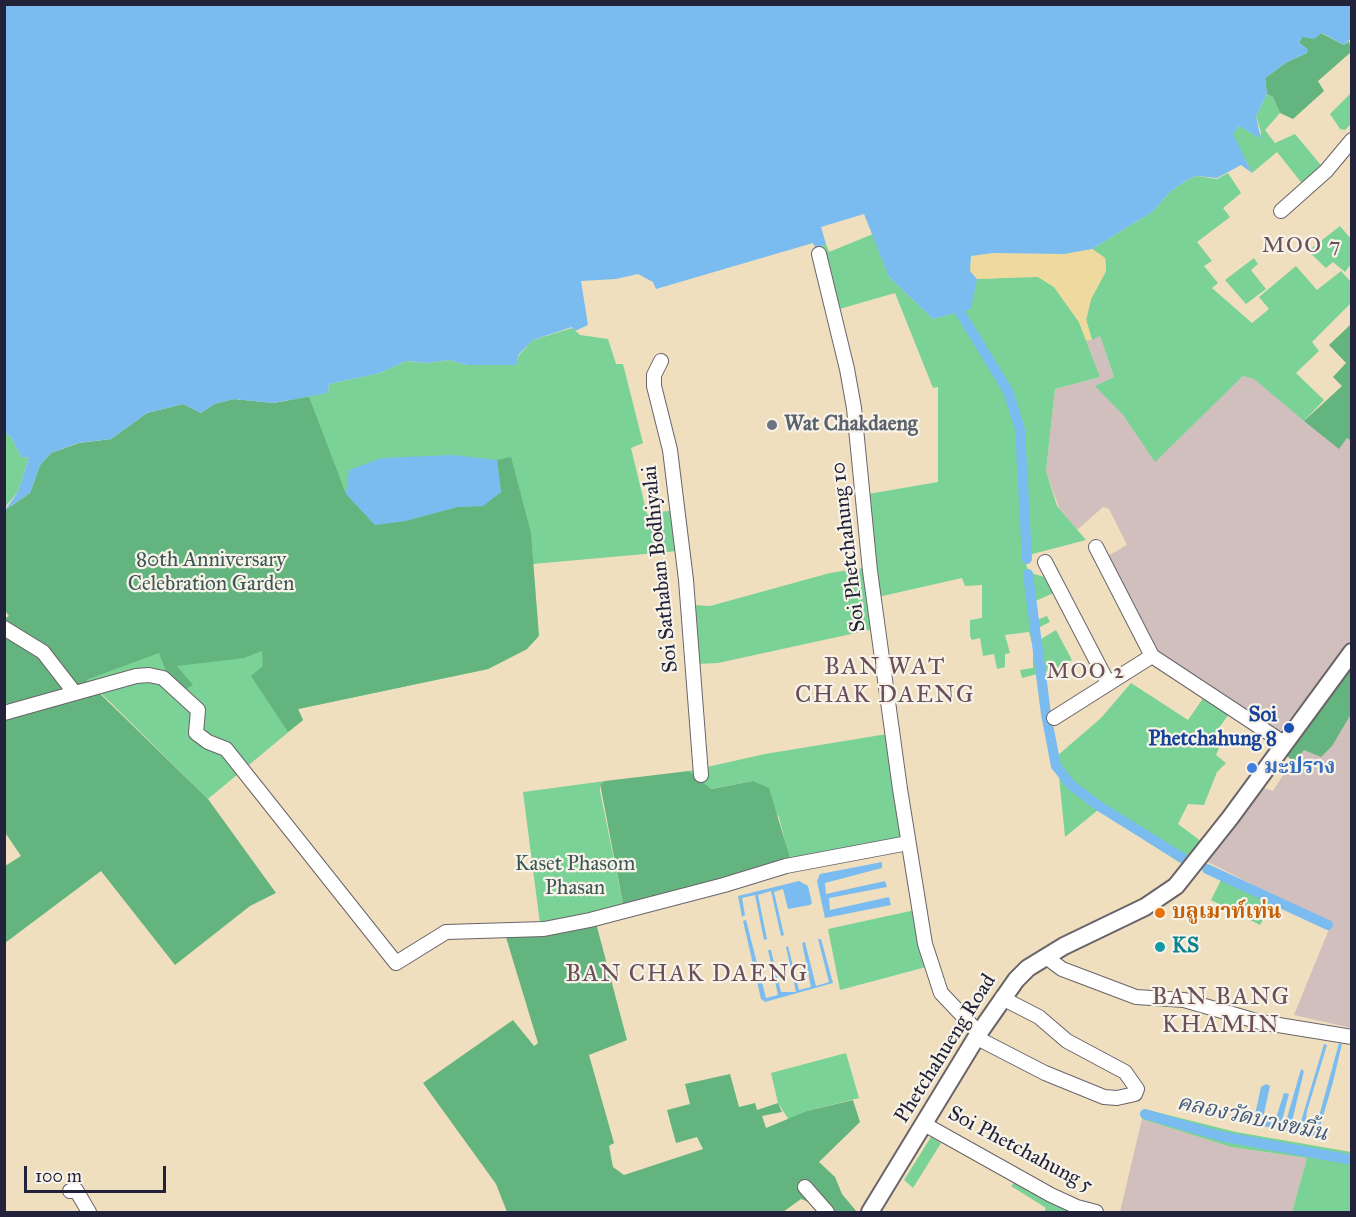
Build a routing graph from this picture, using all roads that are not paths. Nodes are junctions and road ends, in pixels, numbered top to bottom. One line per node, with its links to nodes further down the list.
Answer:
1 (1352, 140): 2 (street)
2 (1281, 211)
3 (819, 254): 16 (street, Soi Phetchahung 10)
4 (661, 361): 15 (street, Soi Sathaban Bodhiyalai)
5 (1096, 547): 9 (street)
6 (1045, 562): 10 (street)
7 (4, 628): 11 (street)
8 (1352, 652): 14 (main road, Phetchahueng Road)
9 (1152, 656): 10 (street); 14 (street)
10 (1108, 684): 13 (street)
11 (74, 692): 12 (street); 16 (street)
12 (4, 713)
13 (1054, 718)
14 (1284, 743): 17 (main road, Phetchahueng Road)
15 (701, 775)
16 (908, 843): 19 (street, Soi Phetchahung 10)
17 (1046, 957): 18 (main road, Phetchahueng Road); 20 (street)
18 (1002, 999): 19 (main road, Phetchahueng Road); 19 (street, Soi Phetchahung 10)
19 (978, 1036): 21 (main road, Phetchahueng Road)
20 (1352, 1037)
21 (924, 1124): 26 (main road, Phetchahueng Road); 27 (street, Soi Phetchahung 5)
22 (805, 1187): 25 (street)
23 (70, 1191): 24 (street)
24 (88, 1212)
25 (827, 1212)
26 (870, 1212)
27 (1096, 1212)

